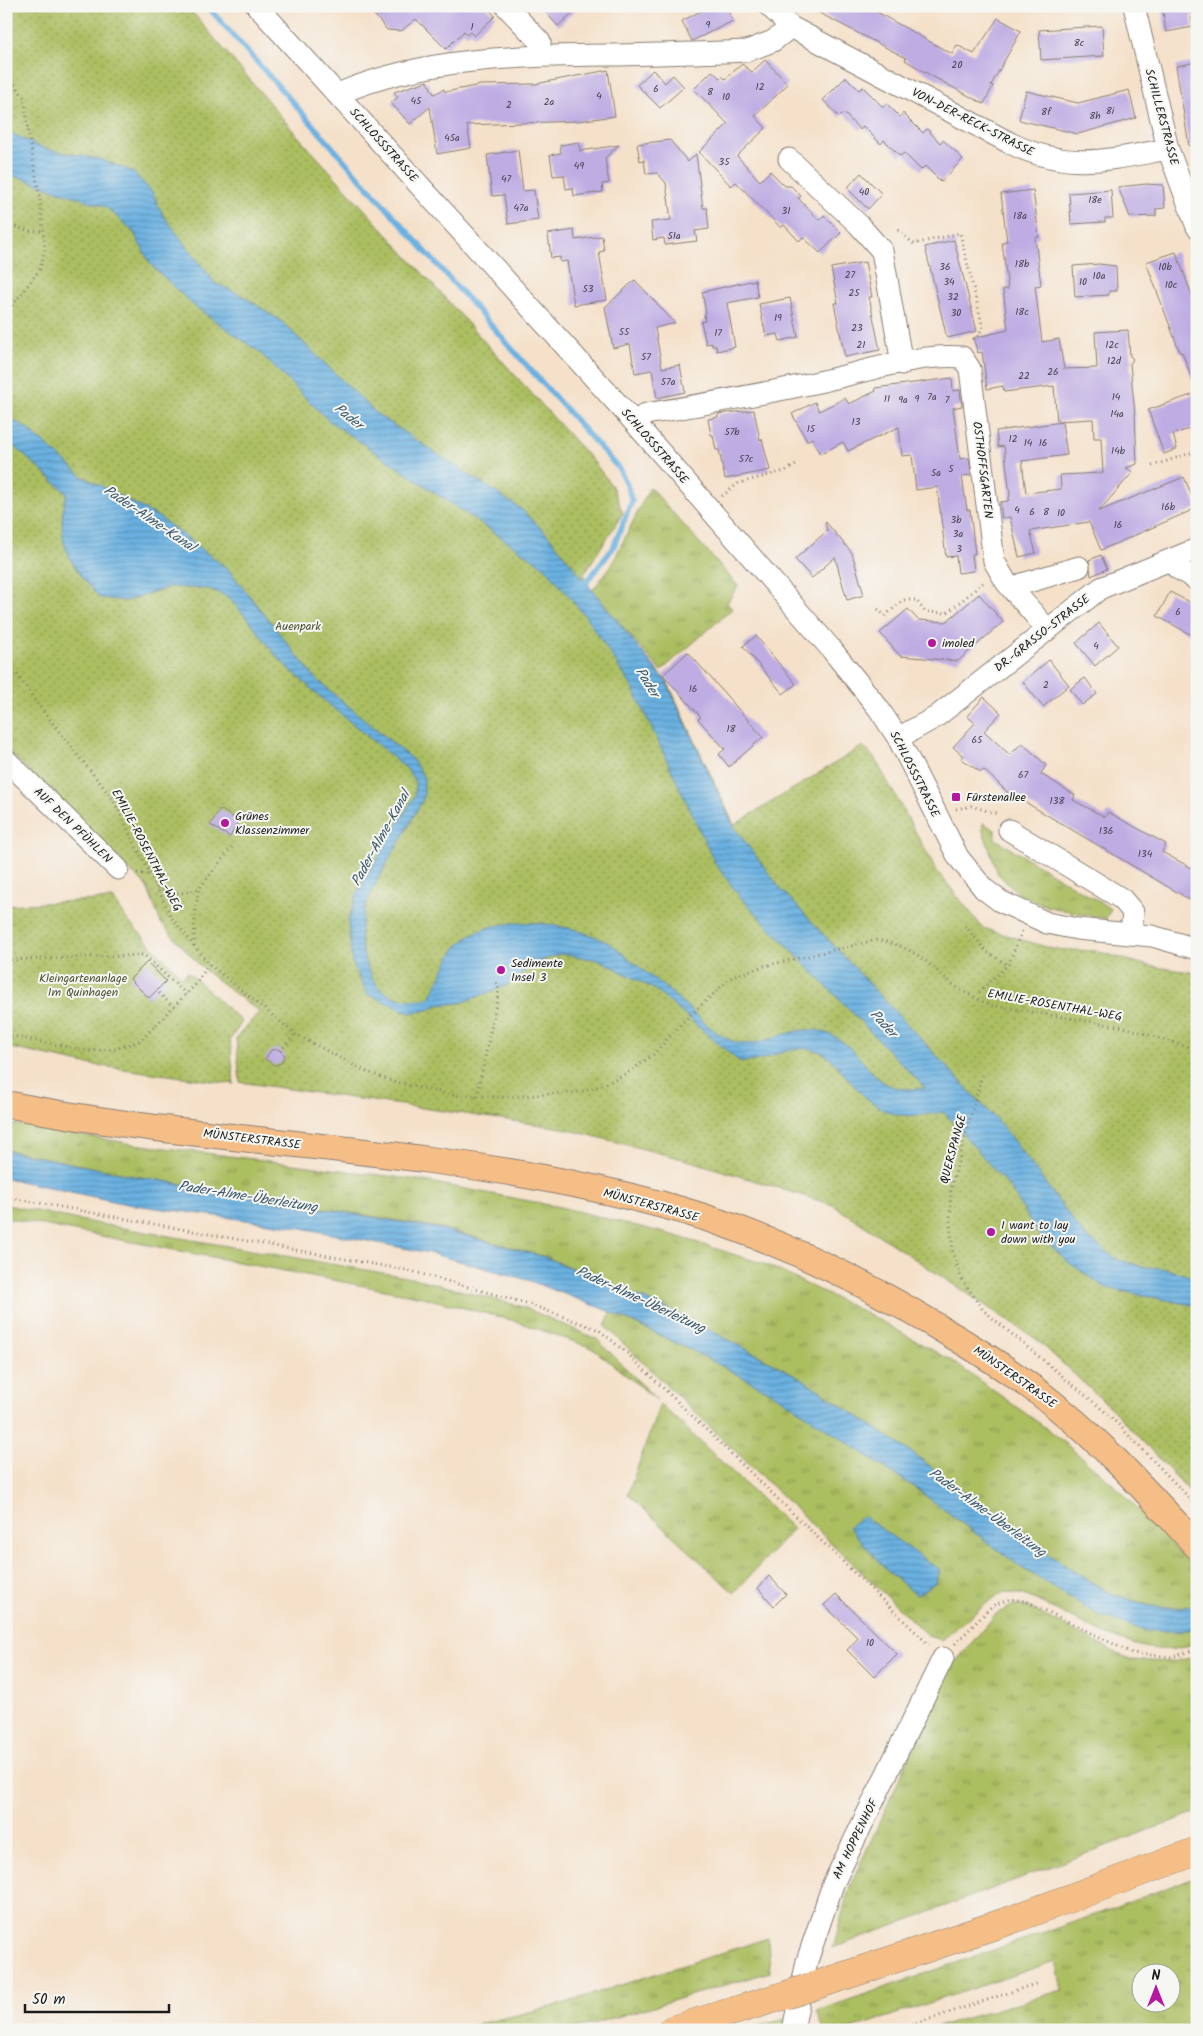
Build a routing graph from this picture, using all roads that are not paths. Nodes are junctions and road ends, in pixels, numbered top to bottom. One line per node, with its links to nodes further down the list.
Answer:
1 (258, 6): 7 (street, SCHLOSSSTRASSE)
2 (506, 6): 6 (street)
3 (769, 6): 5 (street, VON-DER-RECK-STRASSE)
4 (1134, 6): 8 (street, SCHILLERSTRASSE)
5 (791, 26): 6 (street); 8 (street, VON-DER-RECK-STRASSE)
6 (540, 56): 7 (street)
7 (338, 94): 12 (street, SCHLOSSSTRASSE)
8 (1168, 149): 10 (street, SCHILLERSTRASSE)
9 (789, 159): 11 (street)
10 (1197, 226)
11 (902, 364): 12 (street); 17 (street, OSTHOFFSGARTEN)
12 (635, 423): 19 (street, SCHLOSSSTRASSE)
13 (1197, 549): 14 (street, DR.-GRASSO-STRASSE)
14 (1173, 559): 16 (street); 18 (street, DR.-GRASSO-STRASSE)
15 (1080, 567): 17 (street)
16 (1197, 580)
17 (1015, 593): 18 (street, OSTHOFFSGARTEN)
18 (1046, 628): 19 (street, DR.-GRASSO-STRASSE)
19 (898, 738): 23 (street, SCHLOSSSTRASSE)
20 (6, 760): 22 (street, AUF DEN PFÜHLEN)
21 (1009, 830): 23 (street)
22 (118, 869)
23 (1131, 934): 24 (street)
24 (1197, 949)
25 (6, 1104): 26 (main road, MÜNSTERSTRASSE)
26 (1197, 1546)
27 (943, 1658): 30 (street, AM HOPPENHOF)
28 (1197, 1851): 29 (highway, bridge)
29 (672, 2030)
30 (793, 2030)

